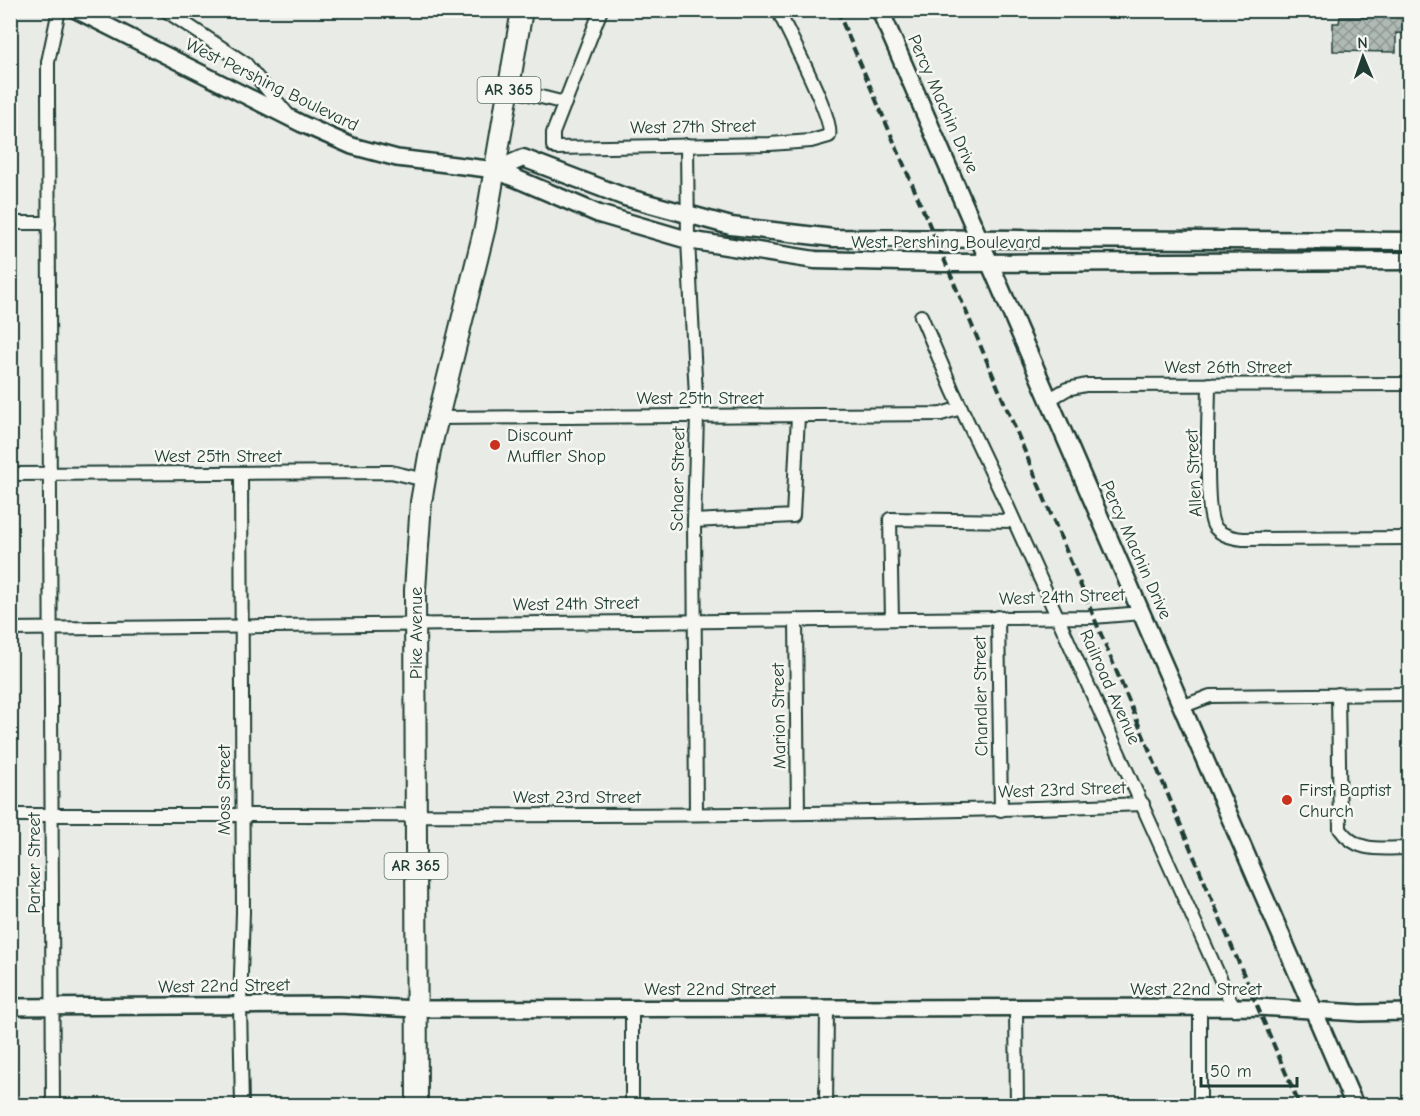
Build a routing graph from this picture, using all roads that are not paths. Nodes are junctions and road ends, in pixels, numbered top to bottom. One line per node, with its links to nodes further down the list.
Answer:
1 (59, 10): 15 (street, Parker Street)
2 (76, 10): 10 (street, West Pershing Boulevard)
3 (165, 10): 10 (street)
4 (522, 10): 8 (main road, AR 365)
5 (601, 10): 9 (street)
6 (778, 10): 11 (street, West 27th Street)
7 (880, 10): 16 (main road, Percy Machin Drive)
8 (509, 89): 9 (street); 12 (main road, AR 365)
9 (565, 103): 11 (street, West 27th Street)
10 (292, 119): 12 (street, West Pershing Boulevard)
11 (687, 145): 13 (street, Schaer Street)
12 (496, 170): 13 (main road, West Pershing Boulevard); 17 (main road, West Pershing Boulevard); 28 (main road, Pike Avenue / AR 365)
13 (688, 214): 16 (main road, West Pershing Boulevard); 17 (street, Schaer Street)
14 (10, 223): 15 (street)
15 (49, 223): 30 (street, Parker Street)
16 (979, 239): 18 (main road, West Pershing Boulevard); 20 (main road, Percy Machin Drive)
17 (688, 240): 20 (main road, West Pershing Boulevard); 26 (street, Schaer Street)
18 (1410, 241)
19 (1410, 261): 20 (main road, West Pershing Boulevard)
20 (990, 262): 24 (main road, Percy Machin Drive)
21 (921, 316): 25 (street, Railroad Avenue)
22 (1209, 384): 23 (street, West 26th Street); 24 (street, West 26th Street); 35 (street, Allen Street)
23 (1410, 384)
24 (1050, 399): 36 (main road, Percy Machin Drive)
25 (961, 408): 27 (street, West 25th Street); 34 (street, Railroad Avenue)
26 (697, 416): 27 (street, West 25th Street); 28 (street, West 25th Street); 33 (street, Schaer Street)
27 (798, 416): 33 (street)
28 (438, 418): 32 (main road, Pike Avenue / AR 365)
29 (10, 474): 30 (street, West 25th Street)
30 (50, 474): 31 (street, West 25th Street); 44 (street, Parker Street)
31 (241, 474): 32 (street, West 25th Street); 43 (street, Moss Street)
32 (425, 480): 42 (main road, Pike Avenue / AR 365)
33 (694, 521): 41 (street, Schaer Street)
34 (1014, 521): 38 (street, Railroad Avenue); 39 (street)
35 (1410, 538)
36 (1143, 613): 38 (street, West 24th Street); 48 (main road, Percy Machin Drive)
37 (998, 617): 38 (street, West 24th Street); 39 (street, West 24th Street); 50 (street, Chandler Street)
38 (1058, 617): 49 (street, Railroad Avenue)
39 (892, 619): 40 (street, West 24th Street)
40 (796, 620): 41 (street, West 24th Street); 51 (street, Marion Street)
41 (696, 621): 42 (street, West 24th Street); 54 (street, Schaer Street)
42 (415, 626): 43 (street, West 24th Street); 53 (main road, Pike Avenue / AR 365)
43 (242, 627): 44 (street, West 24th Street); 52 (street, Moss Street)
44 (51, 628): 45 (street, West 24th Street); 56 (street, Parker Street)
45 (10, 629)
46 (1338, 694): 47 (street); 48 (street); 57 (street)
47 (1410, 694)
48 (1184, 706): 67 (main road, Percy Machin Drive)
49 (1143, 804): 50 (street, West 23rd Street); 66 (street, Railroad Avenue)
50 (1001, 810): 51 (street, West 23rd Street)
51 (798, 812): 54 (street, West 23rd Street)
52 (243, 814): 53 (street, West 23rd Street); 56 (street, West 23rd Street); 58 (street, Moss Street)
53 (417, 814): 54 (street, West 23rd Street); 61 (main road, Pike Avenue / AR 365)
54 (696, 814)
55 (10, 815): 56 (street, West 23rd Street)
56 (52, 815): 60 (street, Parker Street)
57 (1410, 848)
58 (240, 1006): 60 (street, West 22nd Street); 61 (street, West 22nd Street); 70 (street, Moss Street)
59 (10, 1007): 60 (street, West 22nd Street)
60 (53, 1007): 69 (street, Parker Street)
61 (416, 1009): 62 (street, West 22nd Street); 71 (main road, Pike Avenue / AR 365)
62 (632, 1009): 63 (street, West 22nd Street); 72 (street)
63 (827, 1009): 64 (street, West 22nd Street); 73 (street)
64 (1016, 1009): 65 (street, West 22nd Street); 74 (street)
65 (1200, 1009): 66 (street, West 22nd Street); 75 (street)
66 (1234, 1009): 67 (street, West 22nd Street)
67 (1313, 1009): 68 (street, West 22nd Street); 76 (main road, Percy Machin Drive)
68 (1410, 1012)
69 (53, 1106)
70 (242, 1106)
71 (417, 1106)
72 (632, 1106)
73 (826, 1106)
74 (1017, 1106)
75 (1200, 1106)
76 (1355, 1106)

